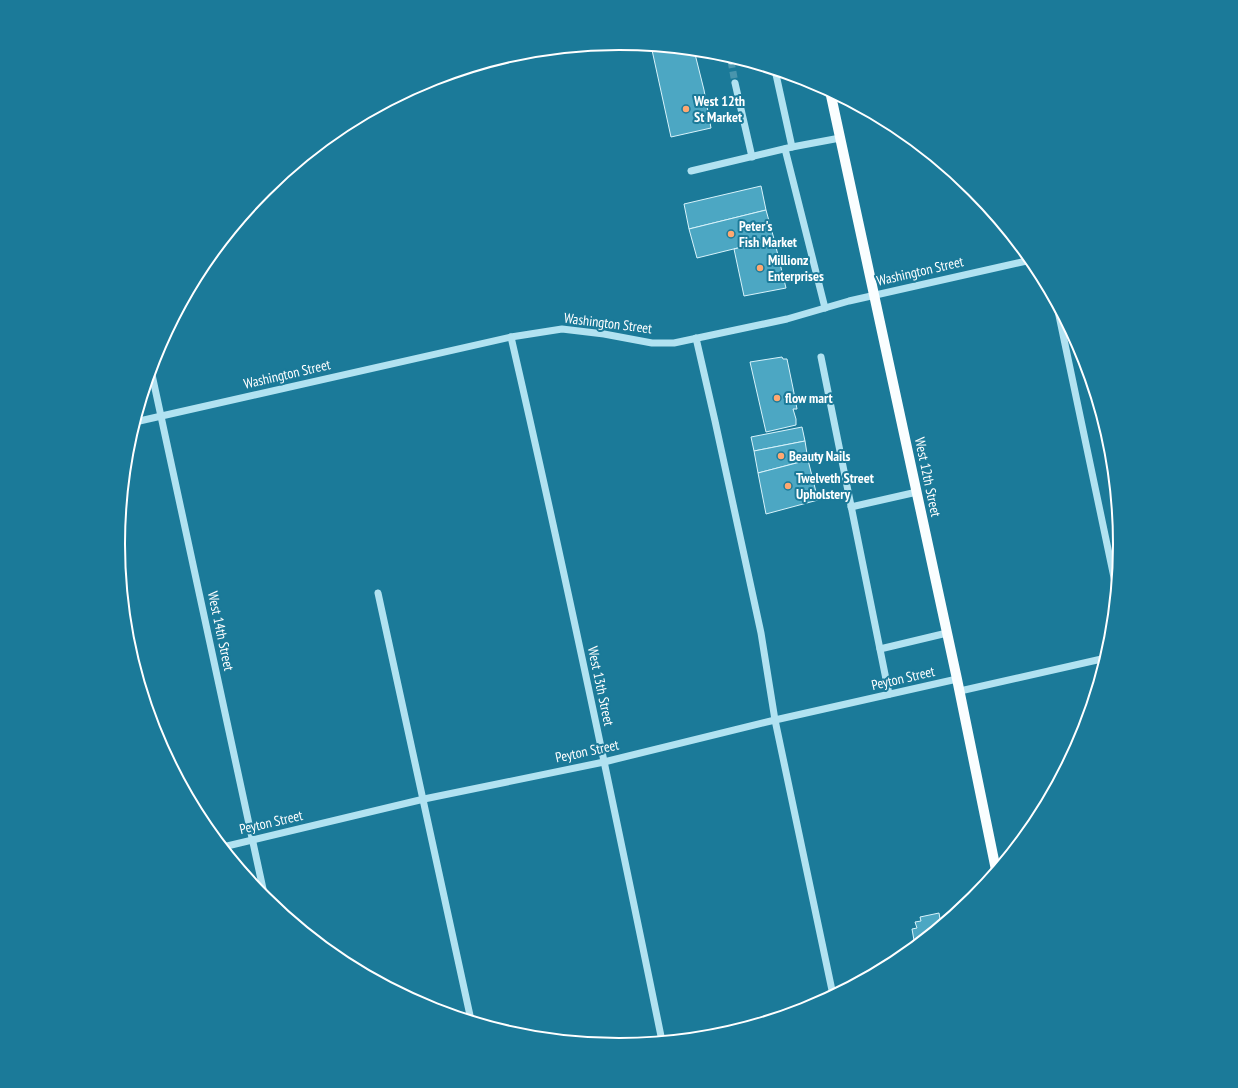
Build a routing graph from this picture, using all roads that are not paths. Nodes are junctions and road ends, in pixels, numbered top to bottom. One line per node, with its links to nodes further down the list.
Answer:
1 (776, 75): 5 (street)
2 (735, 83): 6 (street)
3 (832, 99): 4 (main road, West 12th Street)
4 (840, 138): 5 (street); 9 (main road, West 12th Street)
5 (789, 148): 6 (street); 10 (street)
6 (752, 157): 7 (street)
7 (691, 171)
8 (1024, 262): 9 (street, Washington Street)
9 (874, 295): 10 (street, Washington Street); 18 (main road, West 12th Street)
10 (825, 308): 13 (street, Washington Street)
11 (1061, 323): 20 (street)
12 (511, 337): 13 (street, Washington Street); 16 (street, Washington Street); 29 (street, West 13th Street)
13 (696, 338): 28 (street)
14 (821, 357): 19 (street)
15 (153, 379): 16 (street, West 14th Street)
16 (162, 416): 17 (street, Washington Street); 31 (street, West 14th Street)
17 (141, 421)
18 (917, 492): 19 (street); 22 (main road, West 12th Street)
19 (851, 507): 23 (street)
20 (1112, 569)
21 (378, 593): 30 (street)
22 (947, 633): 23 (street); 25 (main road, West 12th Street)
23 (880, 649): 27 (street)
24 (1099, 660): 26 (street)
25 (957, 679): 26 (main road, West 12th Street); 27 (street, Peyton Street)
26 (960, 691): 33 (main road, West 12th Street)
27 (889, 694): 28 (street, Peyton Street)
28 (775, 720): 29 (street, Peyton Street); 35 (street)
29 (604, 762): 30 (street, Peyton Street); 37 (street, West 13th Street)
30 (424, 799): 31 (street, Peyton Street); 36 (street)
31 (252, 840): 32 (street, Peyton Street); 34 (street, West 14th Street)
32 (228, 846)
33 (995, 864)
34 (262, 885)
35 (832, 989)
36 (470, 1015)
37 (661, 1036)

